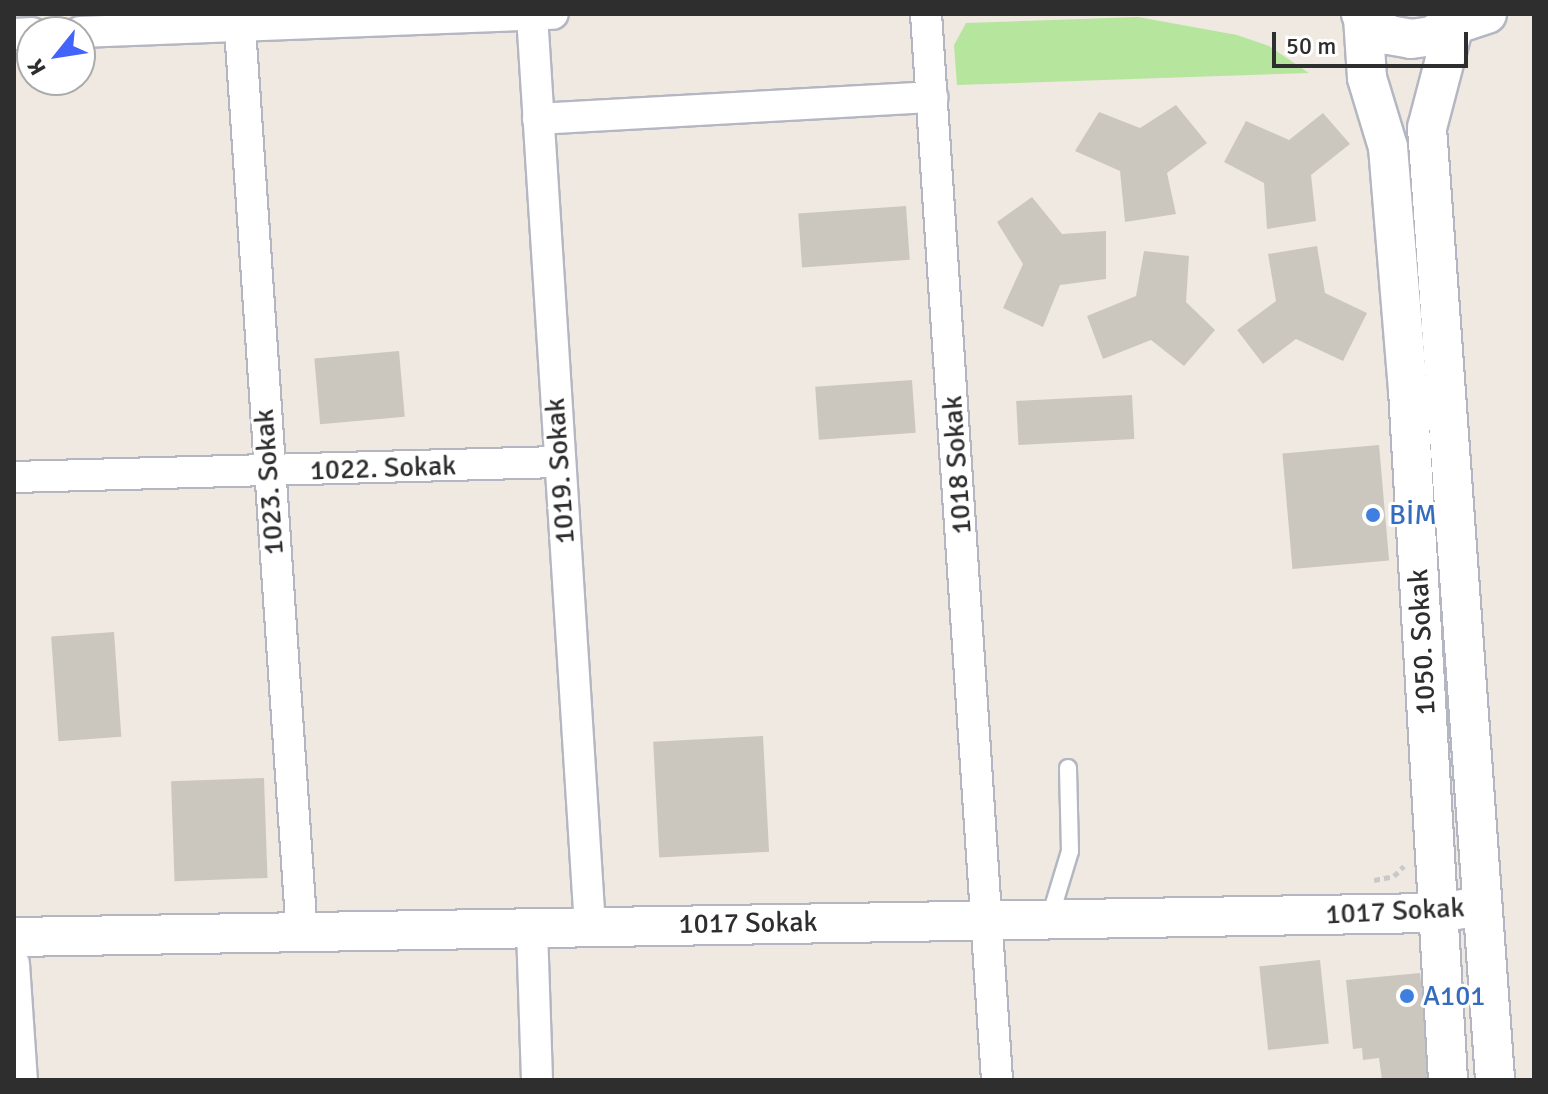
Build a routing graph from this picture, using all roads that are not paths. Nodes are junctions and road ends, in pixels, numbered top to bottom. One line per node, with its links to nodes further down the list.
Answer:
1 (553, 14): 3 (street)
2 (926, 14): 8 (street, 1018 Sokak)
3 (532, 15): 6 (street); 9 (street, 1019. Sokak)
4 (1355, 15): 5 (street); 15 (street, 1050. Sokak)
5 (1468, 18): 14 (street, 1050. Sokak)
6 (240, 28): 7 (street); 11 (street, 1023. Sokak)
7 (96, 32)
8 (932, 97): 9 (street); 16 (street, 1018 Sokak)
9 (538, 119): 10 (street, 1019. Sokak)
10 (559, 462): 11 (street, 1022. Sokak); 18 (street, 1019. Sokak)
11 (267, 473): 12 (street, 1022. Sokak); 20 (street, 1023. Sokak)
12 (14, 477)
13 (1068, 768): 17 (lane)
14 (1481, 906): 15 (street, 1017 Sokak); 27 (street, 1050. Sokak)
15 (1438, 913): 17 (street, 1017 Sokak); 26 (street, 1050. Sokak)
16 (986, 917): 17 (street, 1017 Sokak); 18 (street, 1017 Sokak); 25 (street, 1018 Sokak)
17 (1050, 917)
18 (590, 927): 19 (street, 1017 Sokak)
19 (532, 929): 20 (street, 1017 Sokak); 24 (street)
20 (302, 936): 21 (street, 1017 Sokak)
21 (14, 937)
22 (14, 964): 23 (street)
23 (22, 1080)
24 (537, 1080)
25 (997, 1080)
26 (1448, 1080)
27 (1495, 1080)

